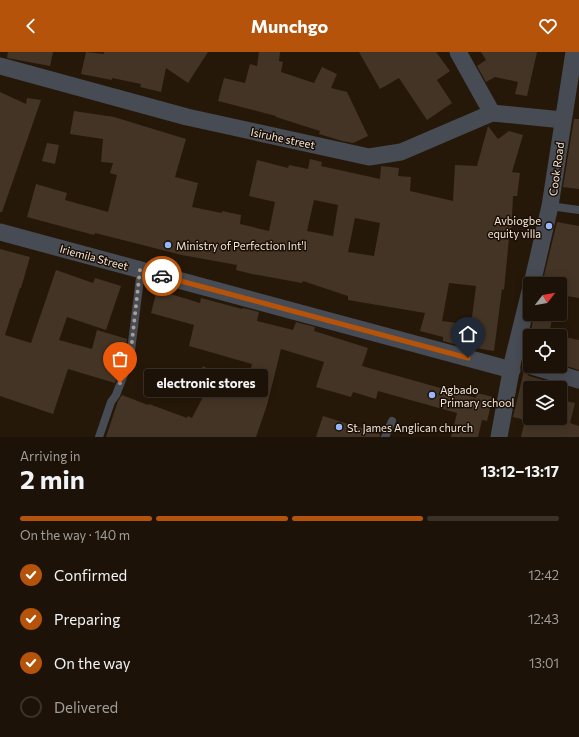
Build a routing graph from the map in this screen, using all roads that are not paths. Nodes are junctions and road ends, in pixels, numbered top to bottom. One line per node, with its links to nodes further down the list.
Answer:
1 (458, 52): 4 (street)
2 (574, 52): 5 (street, Cook Road)
3 (0, 66): 4 (street, Isiruhe street)
4 (492, 113): 5 (street, Isiruhe street)
5 (563, 120): 6 (street, Cook Road)
6 (550, 206): 7 (lane); 10 (street, Cook Road)
7 (579, 210)
8 (0, 232): 9 (street, Iriemila Street)
9 (140, 270): 12 (street, Iriemila Street); 17 (lane)
10 (534, 277)
11 (523, 321): 12 (street)
12 (513, 365): 13 (street, Iriemila Street); 19 (street)
13 (523, 366)
14 (555, 373): 15 (street, Iriemila Street)
15 (579, 380)
16 (392, 421): 18 (lane)
17 (99, 437)
18 (385, 437)
19 (499, 437)

